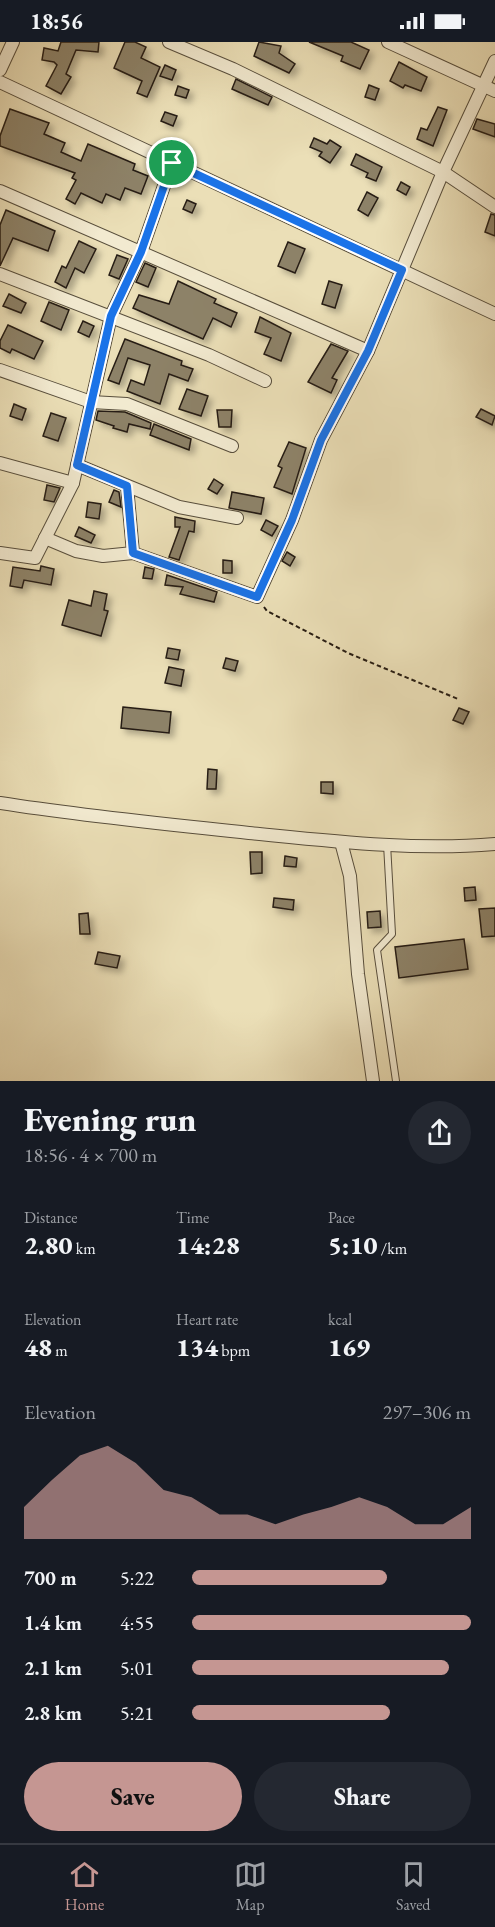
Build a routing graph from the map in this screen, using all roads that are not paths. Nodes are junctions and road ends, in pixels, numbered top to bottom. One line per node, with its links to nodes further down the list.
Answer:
1 (13, 42): 5 (street)
2 (169, 42): 9 (street)
3 (388, 42): 7 (street)
4 (495, 62): 7 (street)
5 (0, 70)
6 (0, 82): 8 (street)
7 (489, 88): 9 (street)
8 (172, 163): 12 (street); 13 (street)
9 (443, 172): 11 (street); 13 (street)
10 (0, 191): 12 (street)
11 (495, 207)
12 (141, 252): 16 (street); 17 (street)
13 (402, 270): 15 (street); 17 (street)
14 (0, 274): 16 (street)
15 (495, 314)
16 (111, 316): 19 (street); 20 (street)
17 (368, 351): 29 (street)
18 (0, 370): 20 (street)
19 (265, 381)
20 (91, 402): 21 (street); 23 (street)
21 (232, 446)
22 (0, 463): 24 (street)
23 (77, 465): 24 (street); 25 (street)
24 (73, 483): 27 (street)
25 (127, 486): 26 (street); 29 (street)
26 (237, 518)
27 (45, 538): 28 (street); 29 (street)
28 (0, 553)
29 (133, 553)
30 (0, 802): 31 (street)
31 (341, 842): 32 (street); 34 (street)
32 (387, 844): 33 (street); 35 (lane)
33 (495, 844)
34 (373, 1081)
35 (396, 1081)

